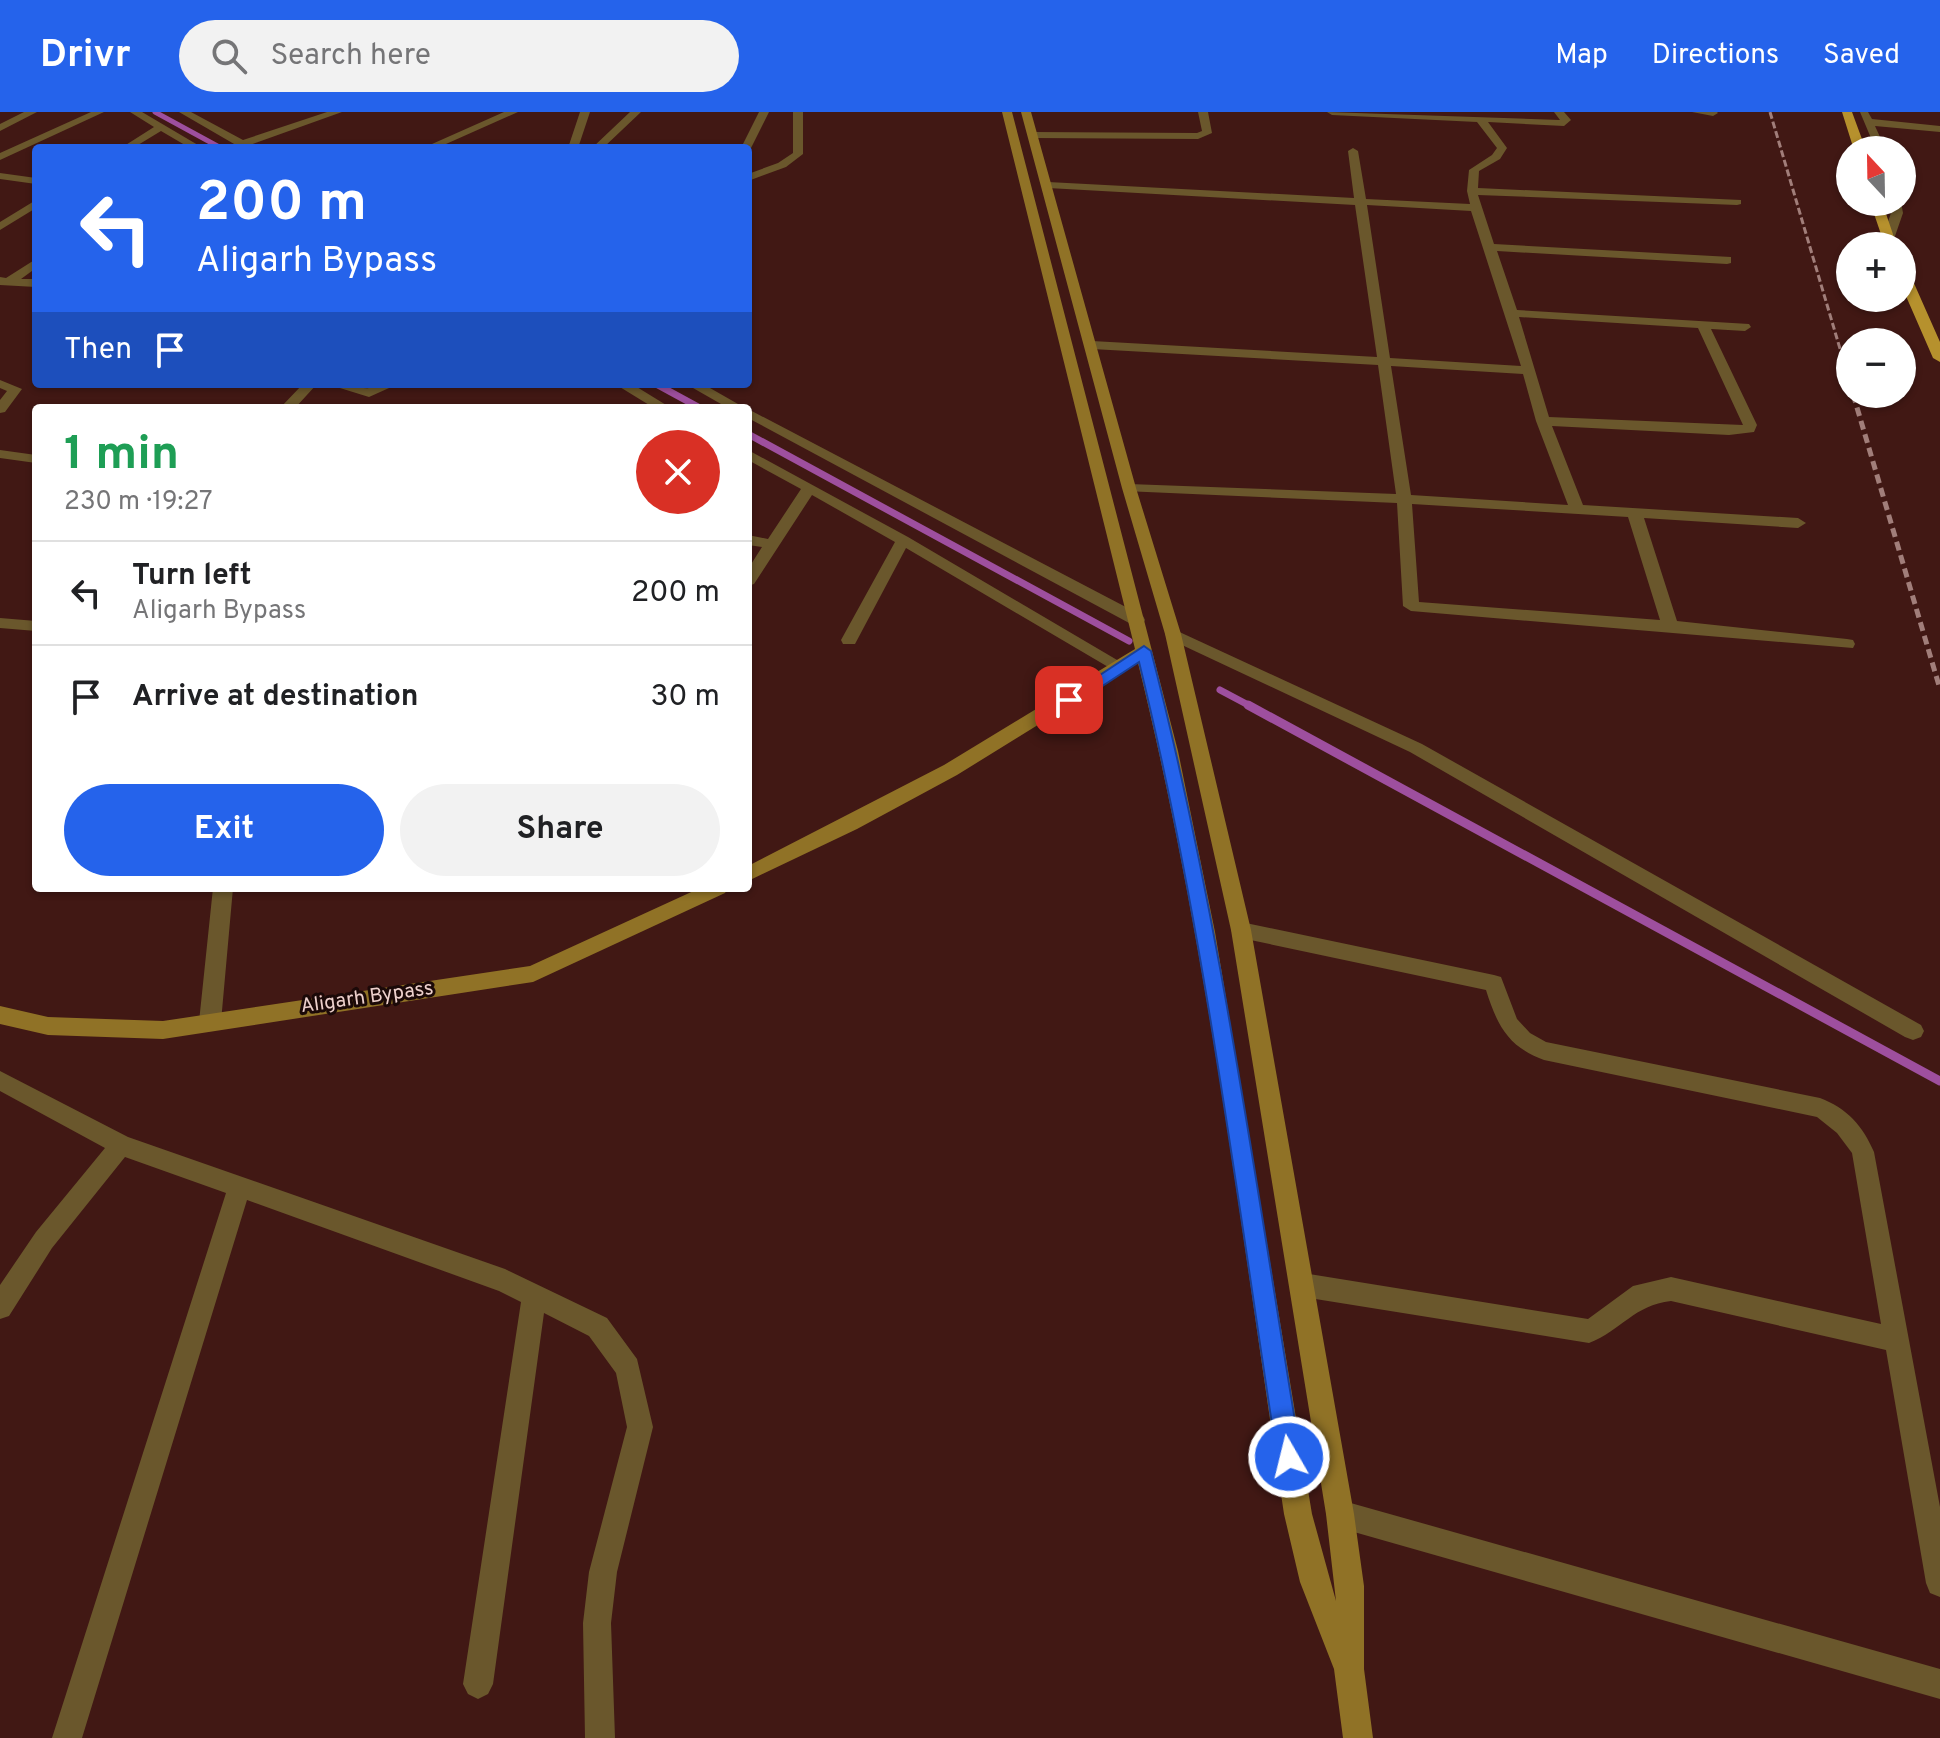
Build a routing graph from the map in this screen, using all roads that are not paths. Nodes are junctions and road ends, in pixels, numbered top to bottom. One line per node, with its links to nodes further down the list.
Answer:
1 (32, 112): 23 (street)
2 (99, 112): 36 (street)
3 (135, 112): 22 (street)
4 (184, 112): 30 (street)
5 (337, 112): 30 (street)
6 (513, 112): 31 (street)
7 (585, 112): 32 (street)
8 (636, 112): 33 (street)
9 (764, 112): 34 (street)
10 (798, 112): 37 (street)
11 (1007, 112): 85 (main road)
12 (1026, 112): 25 (main road)
13 (1203, 112): 25 (street)
14 (1332, 112): 19 (street)
15 (1559, 112): 21 (street)
16 (1697, 112): 18 (street)
17 (1847, 112): 26 (highway)
18 (1713, 113)
19 (1435, 115): 21 (street)
20 (1865, 117): 24 (street); 27 (street)
21 (1481, 120): 41 (street)
22 (161, 127): 28 (street); 29 (street)
23 (0, 128)
24 (1940, 129)
25 (1033, 135): 40 (main road)
26 (1855, 136)
27 (1874, 136)
28 (133, 144)
29 (191, 144)
30 (237, 144)
31 (437, 144)
32 (574, 144)
33 (601, 144)
34 (748, 144)
35 (1353, 151): 42 (street)
36 (0, 157)
37 (752, 174)
38 (0, 176): 39 (street)
39 (32, 180)
40 (1048, 185): 42 (street); 56 (main road)
41 (1472, 191): 43 (street); 45 (street)
42 (1362, 200): 45 (street); 58 (street)
43 (1737, 202)
44 (32, 206): 46 (street)
45 (1476, 208): 47 (street)
46 (0, 227)
47 (1491, 247): 48 (street); 53 (street)
48 (1727, 260)
49 (32, 265): 50 (street)
50 (4, 281): 51 (street)
51 (32, 283)
52 (1916, 304): 57 (highway)
53 (1512, 313): 54 (street); 59 (street)
54 (1702, 324): 55 (street); 71 (street)
55 (1745, 327)
56 (1092, 345): 58 (street); 76 (main road)
57 (1940, 358)
58 (1382, 363): 59 (street); 77 (street)
59 (1526, 370): 71 (street)
60 (0, 384): 69 (street)
61 (306, 388): 66 (street)
62 (350, 388): 63 (street)
63 (381, 388)
64 (629, 388): 67 (street)
65 (700, 388): 68 (street)
66 (291, 404)
67 (656, 404)
68 (730, 404)
69 (0, 409)
70 (752, 415): 85 (street)
71 (1543, 421): 78 (street)
72 (0, 454): 74 (street)
73 (752, 456): 75 (street)
74 (32, 458)
75 (810, 487): 81 (street); 83 (street)
76 (1129, 488): 77 (street); 89 (main road)
77 (1404, 499): 78 (street); 88 (street)
78 (1578, 511): 79 (street)
79 (1635, 514): 80 (street); 88 (street)
80 (1798, 523)
81 (903, 540): 90 (street); 93 (street)
82 (752, 541): 83 (street)
83 (773, 545): 84 (street)
84 (752, 575)
85 (1137, 620): 92 (main road)
86 (0, 623): 87 (street)
87 (32, 626)
88 (1670, 626): 91 (street)
89 (1173, 637): 92 (main road); 97 (main road); 100 (street)
90 (849, 640)
91 (1847, 644)
92 (1143, 648): 93 (main road); 110 (main road)
93 (1121, 667): 94 (main road)
94 (752, 872)
95 (223, 892): 99 (street)
96 (709, 892): 99 (main road, Aligarh Bypass)
97 (1241, 930): 104 (main road); 107 (street)
98 (0, 1015): 99 (main road, Aligarh Bypass)
99 (210, 1022)
100 (1913, 1031)
101 (0, 1080): 102 (street)
102 (121, 1145): 103 (street); 106 (street)
103 (240, 1187): 105 (street); 113 (street)
104 (1303, 1285): 107 (street); 108 (main road)
105 (534, 1297): 111 (street); 114 (street)
106 (0, 1307)
107 (1896, 1340): 109 (street)
108 (1340, 1514): 110 (main road); 112 (street)
109 (1940, 1583)
110 (1349, 1669): 115 (main road)
111 (478, 1684)
112 (1940, 1684)
113 (67, 1738)
114 (600, 1738)
115 (1358, 1738)

